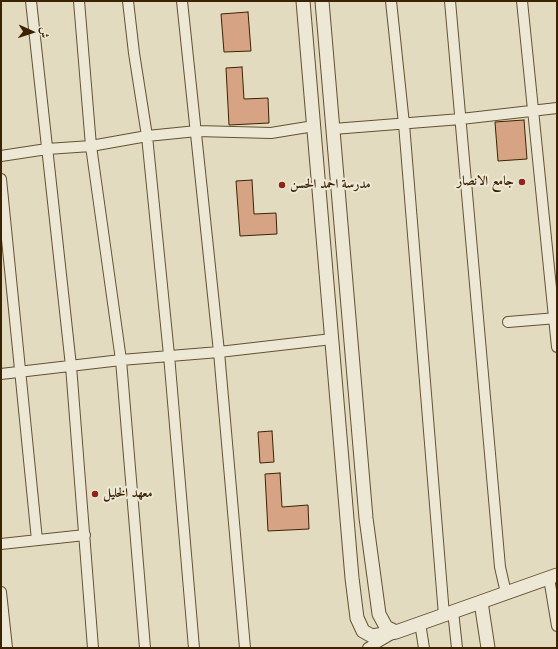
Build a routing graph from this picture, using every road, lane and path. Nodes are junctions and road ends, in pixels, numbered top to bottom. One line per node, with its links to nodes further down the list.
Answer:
1 (31, 1): 19 (street)
2 (79, 1): 18 (street)
3 (128, 1): 17 (street)
4 (182, 1): 16 (street)
5 (303, 1): 14 (street)
6 (322, 1): 15 (street)
7 (392, 1): 13 (street)
8 (450, 1): 12 (street)
9 (522, 1): 11 (street)
10 (557, 108): 11 (street)
11 (532, 110): 12 (street); 22 (street)
12 (461, 119): 13 (street); 37 (street)
13 (404, 124): 15 (street); 39 (street)
14 (314, 126): 16 (street); 24 (street)
15 (332, 129): 42 (street)
16 (197, 131): 17 (street); 26 (street)
17 (147, 136): 18 (street); 27 (street)
18 (91, 146): 19 (street); 28 (street)
19 (47, 149): 20 (street); 29 (street)
20 (1, 156)
21 (1, 179): 30 (street)
22 (555, 318): 23 (street); 25 (street)
23 (508, 322)
24 (332, 339): 26 (street); 42 (street)
25 (557, 347)
26 (219, 352): 27 (street); 47 (street)
27 (169, 355): 28 (street); 46 (street)
28 (121, 360): 29 (street); 45 (street)
29 (71, 366): 30 (street); 32 (street)
30 (21, 372): 31 (street); 33 (street)
31 (1, 374)
32 (85, 535): 33 (street); 44 (street)
33 (37, 540): 34 (street)
34 (1, 544)
35 (553, 576): 37 (street); 41 (street)
36 (1, 592): 43 (street)
37 (506, 593): 38 (street)
38 (481, 602): 39 (street); 51 (street)
39 (449, 613): 40 (street); 50 (street)
40 (420, 623): 42 (street); 49 (street)
41 (557, 626)
42 (396, 632): 48 (street)
43 (7, 648)
44 (93, 648)
45 (145, 648)
46 (194, 648)
47 (245, 648)
48 (368, 648)
49 (424, 648)
50 (458, 648)
51 (488, 648)

